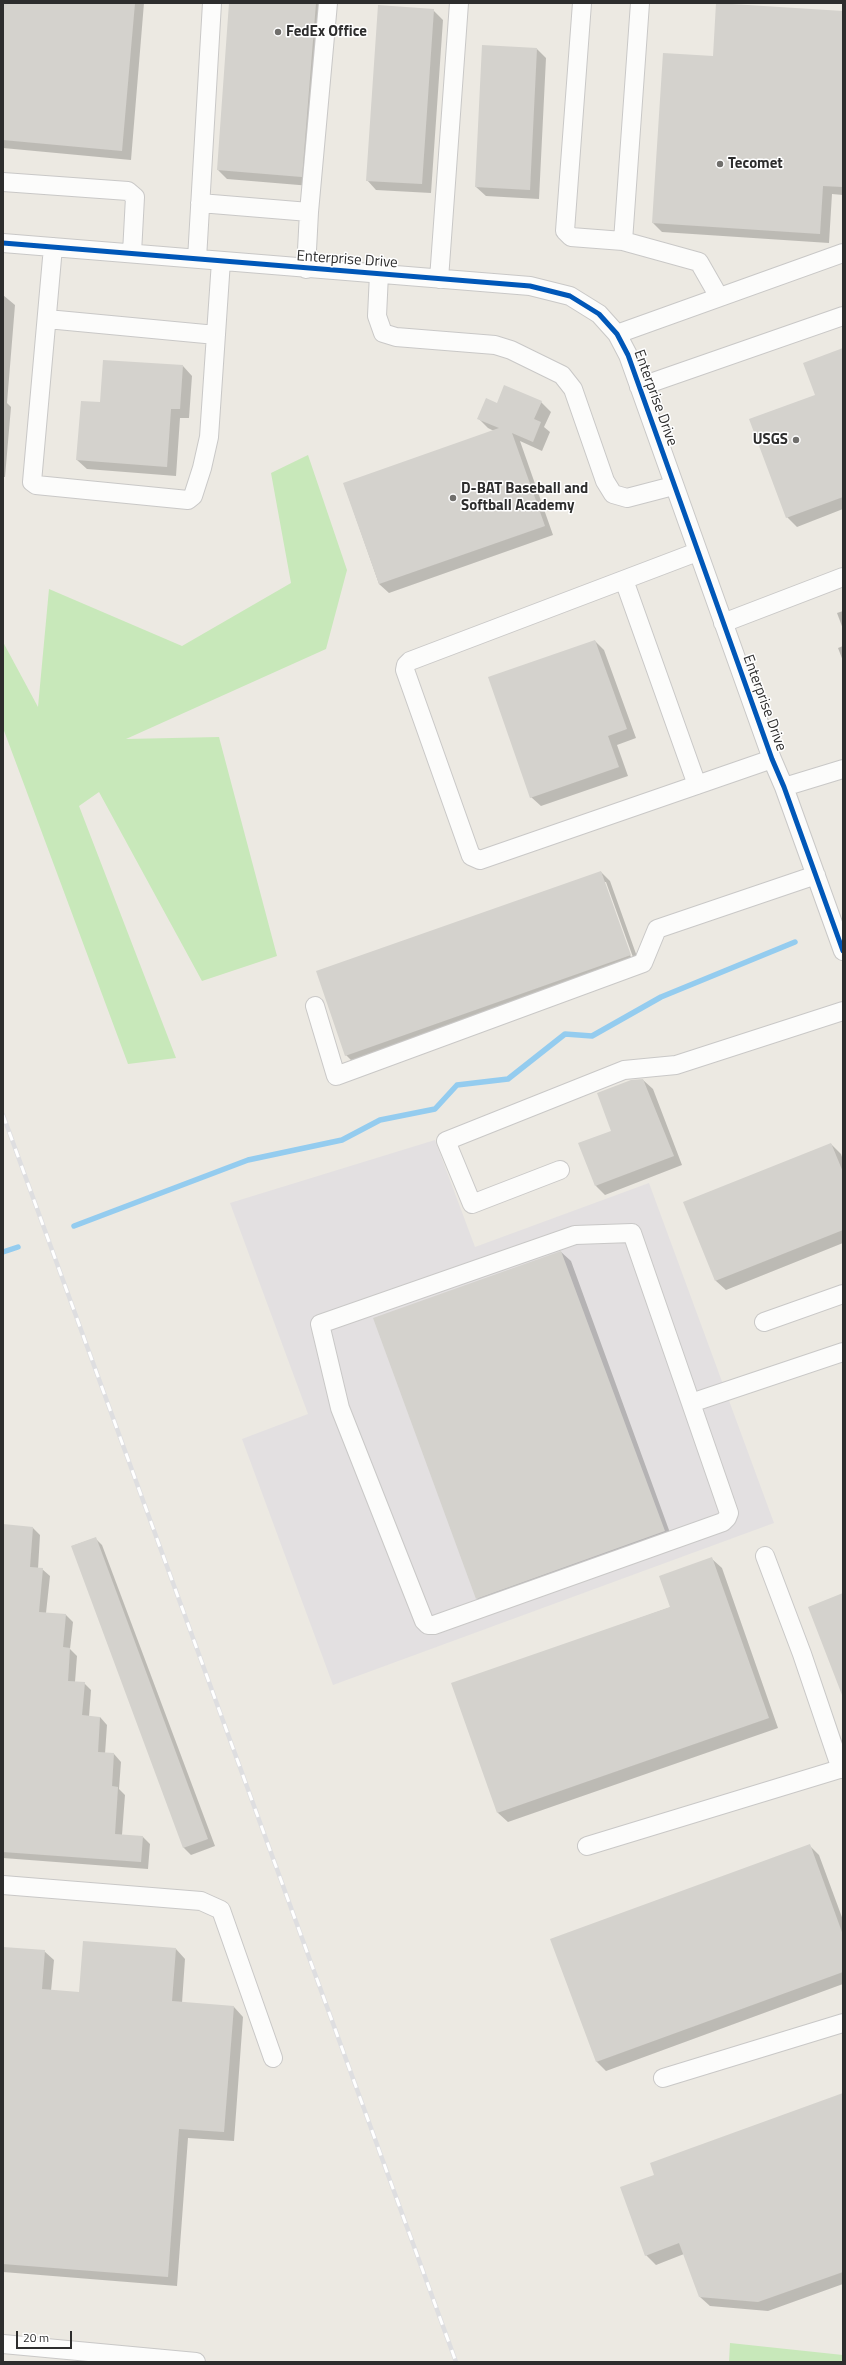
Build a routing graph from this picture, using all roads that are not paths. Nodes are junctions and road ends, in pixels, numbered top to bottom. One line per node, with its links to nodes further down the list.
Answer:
1 (212, 3): 7 (street)
2 (328, 3): 8 (street)
3 (459, 3): 18 (street)
4 (582, 3): 9 (street)
5 (640, 3): 9 (street)
6 (3, 182): 12 (street)
7 (200, 203): 8 (street); 14 (street)
8 (309, 212): 16 (street)
9 (623, 241): 19 (street)
10 (3, 243): 11 (street, Enterprise Drive)
11 (53, 247): 12 (street, Enterprise Drive); 21 (street)
12 (132, 253): 14 (street, Enterprise Drive)
13 (843, 253): 19 (street)
14 (197, 259): 15 (street, Enterprise Drive)
15 (221, 261): 16 (street, Enterprise Drive); 23 (street)
16 (306, 269): 17 (street, Enterprise Drive)
17 (379, 274): 18 (street, Enterprise Drive); 25 (street)
18 (439, 279): 22 (street, Enterprise Drive)
19 (719, 297): 22 (street)
20 (843, 316): 24 (street)
21 (47, 319): 23 (street); 23 (street)
22 (617, 334): 24 (street, Enterprise Drive)
23 (216, 335)
24 (639, 387): 25 (street, Enterprise Drive)
25 (674, 486): 26 (street, Enterprise Drive)
26 (698, 552): 28 (street); 29 (street, Enterprise Drive)
27 (843, 577): 29 (street)
28 (624, 580): 32 (street); 32 (street)
29 (723, 623): 30 (street, Enterprise Drive)
30 (772, 759): 32 (street); 33 (street, Enterprise Drive)
31 (843, 769): 33 (street)
32 (697, 785)
33 (784, 786): 34 (street, Enterprise Drive)
34 (816, 875): 35 (street, Enterprise Drive); 36 (street)
35 (843, 951)
36 (315, 1006)
37 (843, 1011): 38 (street)
38 (560, 1170)
39 (843, 1294): 40 (street)
40 (764, 1322)
41 (843, 1352): 42 (street)
42 (691, 1404): 42 (street)
43 (765, 1556): 44 (street)
44 (842, 1769): 45 (street)
45 (587, 1846)
46 (3, 1885): 48 (street)
47 (843, 2023): 49 (street)
48 (273, 2058)
49 (663, 2078)
50 (3, 2344): 51 (street)
51 (196, 2362)

